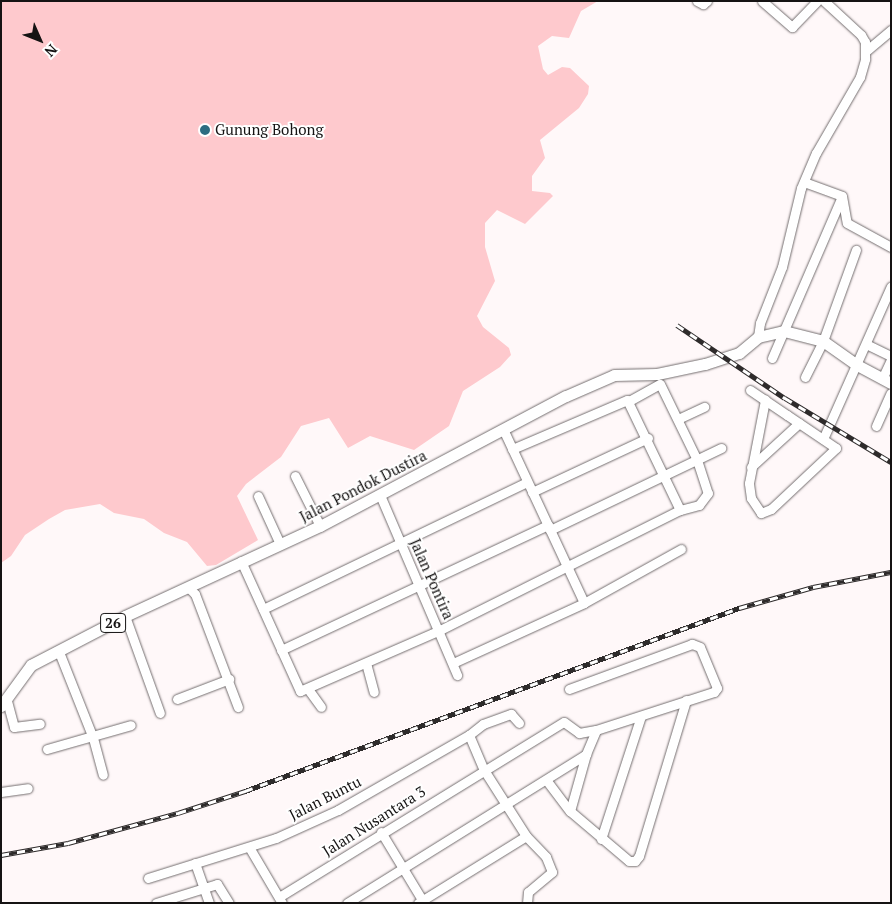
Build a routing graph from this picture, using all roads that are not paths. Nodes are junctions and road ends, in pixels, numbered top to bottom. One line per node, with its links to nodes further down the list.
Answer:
1 (697, 1): 2 (street)
2 (707, 1)
3 (762, 1): 4 (street)
4 (817, 1)
5 (824, 1): 7 (street)
6 (891, 30): 7 (street)
7 (866, 51): 8 (street)
8 (804, 182): 9 (street); 14 (street)
9 (842, 196): 10 (street); 13 (street)
10 (891, 247)
11 (856, 250): 15 (street)
12 (891, 286): 16 (street)
13 (784, 331): 14 (main road); 15 (main road); 18 (street)
14 (758, 337): 31 (main road, Jalan Pondok Dustira)
15 (823, 341): 20 (main road); 21 (street)
16 (866, 344): 17 (street); 20 (street)
17 (891, 356)
18 (772, 358)
19 (891, 360): 22 (street)
20 (857, 365): 22 (main road); 33 (street)
21 (805, 377)
22 (886, 381)
23 (750, 390): 25 (street)
24 (891, 393): 30 (street)
25 (765, 400): 29 (street); 37 (street)
26 (629, 401): 28 (street); 32 (street); 35 (street)
27 (704, 407): 28 (street)
28 (678, 420): 36 (street)
29 (799, 423): 33 (street); 37 (street)
30 (876, 426)
31 (503, 429): 35 (street); 42 (main road, Jalan Pondok Dustira)
32 (648, 438): 38 (street); 41 (street)
33 (823, 439): 37 (street)
34 (721, 448): 36 (street)
35 (512, 449): 40 (street)
36 (697, 460): 38 (street); 44 (street)
37 (751, 467)
38 (665, 475): 44 (street); 46 (street)
39 (295, 476): 45 (street)
40 (527, 482): 41 (street); 47 (street)
41 (532, 492): 46 (street)
42 (380, 495): 45 (main road, Jalan Pondok Dustira); 47 (street, Jalan Pontira)
43 (258, 496): 48 (street)
44 (680, 510): 51 (street)
45 (320, 526): 48 (main road, Jalan Pondok Dustira)
46 (549, 528): 51 (street); 52 (street)
47 (400, 542): 52 (street, Jalan Pontira); 55 (street)
48 (280, 544): 50 (main road, Jalan Pondok Dustira)
49 (681, 549): 54 (street)
50 (241, 561): 53 (main road, Jalan Pondok Dustira / 26); 55 (street)
51 (567, 567): 54 (street); 57 (street)
52 (421, 586): 57 (street, Jalan Pontira); 58 (street)
53 (188, 587): 56 (main road, Jalan Pondok Dustira / 26); 63 (street)
54 (584, 603): 61 (street)
55 (263, 609): 58 (street)
56 (125, 616): 59 (main road, Jalan Pondok Dustira / 26); 72 (street)
57 (440, 630): 60 (street); 61 (street, Jalan Pontira)
58 (281, 650): 64 (street)
59 (59, 652): 69 (main road, Jalan Pondok Dustira / 26); 79 (street)
60 (366, 663): 64 (street); 66 (street)
61 (453, 663): 62 (street, Jalan Pontira)
62 (457, 675)
63 (228, 679): 67 (street); 70 (street)
64 (308, 689): 71 (street)
65 (569, 689): 68 (street)
66 (374, 692)
67 (177, 699)
68 (686, 700): 73 (street); 91 (street)
69 (4, 703): 75 (street)
70 (238, 707)
71 (321, 707)
72 (160, 713)
73 (641, 716): 77 (street); 91 (street)
74 (519, 723): 78 (street, Jalan Buntu)
75 (40, 724)
76 (131, 725): 79 (street)
77 (596, 730): 81 (street); 82 (street, Jalan Nusantara 3)
78 (468, 735): 82 (street); 92 (street, Jalan Buntu)
79 (93, 738): 80 (street); 83 (street)
80 (47, 750)
81 (586, 754): 84 (street); 88 (street)
82 (484, 770): 87 (street); 89 (street, Jalan Nusantara 3)
83 (102, 775)
84 (547, 781): 87 (street); 88 (street)
85 (28, 788): 86 (street)
86 (1, 792)
87 (506, 804): 90 (street); 94 (street)
88 (570, 811): 91 (street)
89 (380, 832): 94 (street); 97 (street, Jalan Nusantara 3)
90 (526, 836): 99 (street); 104 (street)
91 (601, 839)
92 (249, 847): 93 (street, Jalan Buntu); 97 (street)
93 (195, 863): 95 (street, Jalan Buntu); 96 (street)
94 (403, 869): 99 (street); 103 (street)
95 (148, 878)
96 (203, 887): 98 (street); 101 (street); 102 (street)
97 (281, 900)
98 (167, 901): 100 (street)
99 (422, 902)
100 (156, 903)
101 (209, 903)
102 (229, 903)
103 (347, 903)
104 (527, 903)

